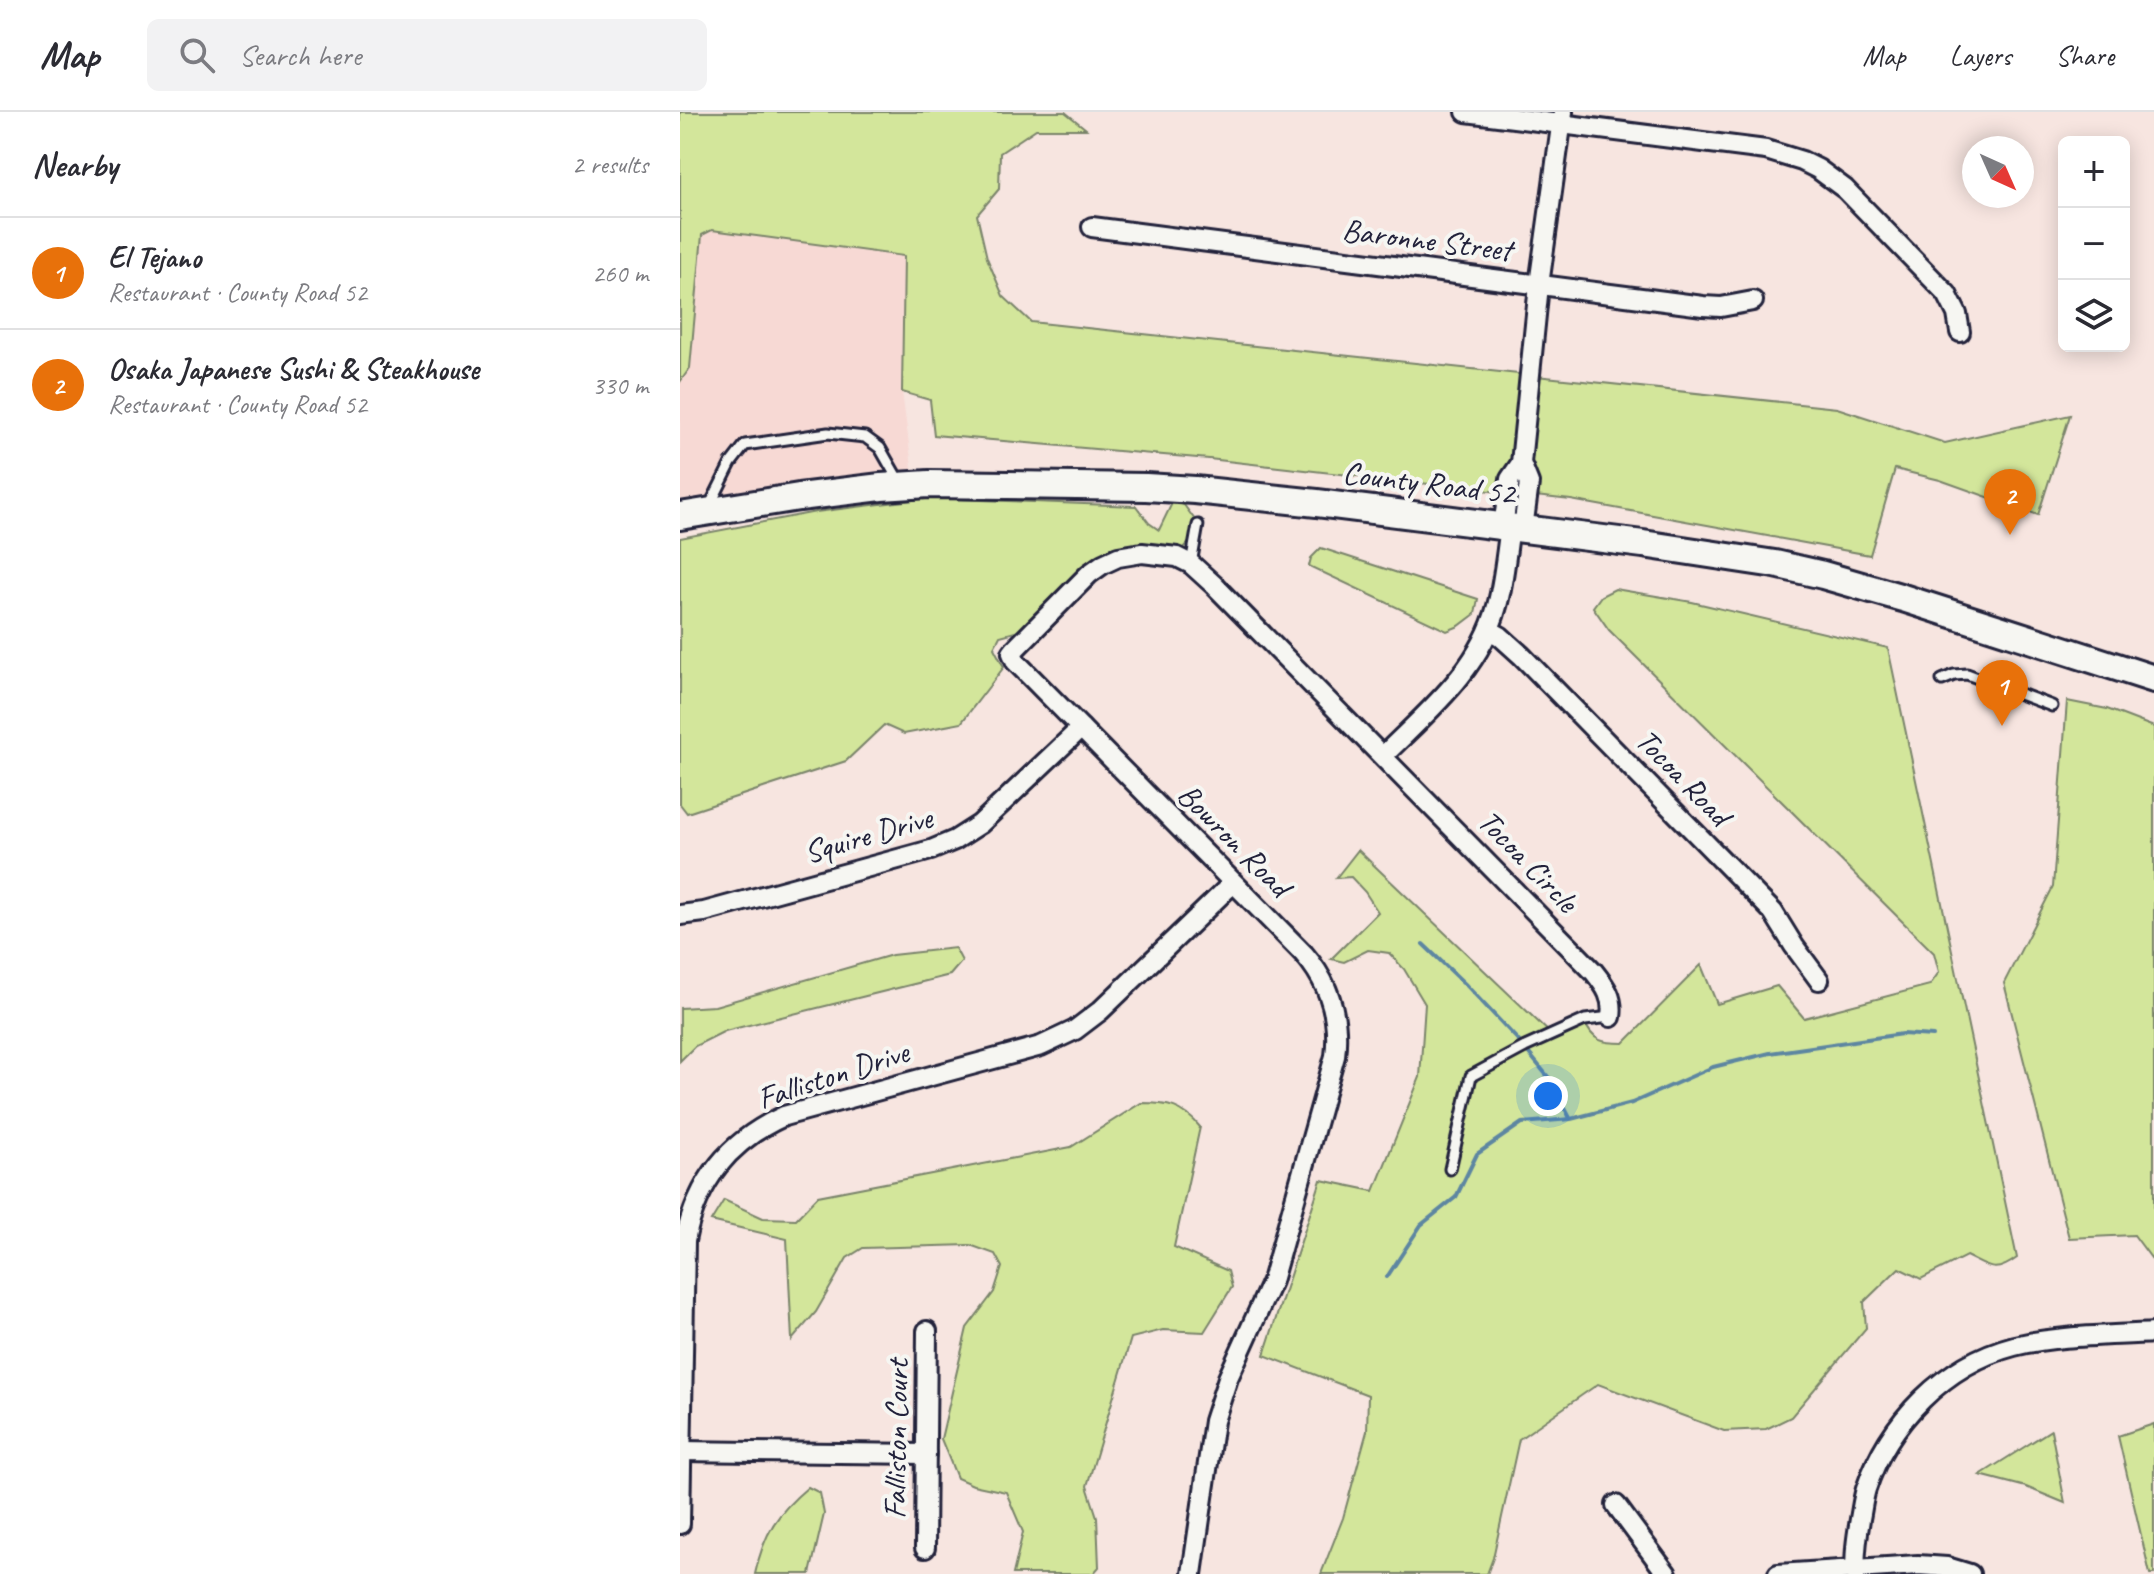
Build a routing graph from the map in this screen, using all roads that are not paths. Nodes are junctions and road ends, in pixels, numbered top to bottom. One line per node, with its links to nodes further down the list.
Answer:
1 (1466, 112): 2 (street)
2 (1562, 118): 4 (street); 6 (street)
3 (1092, 227): 4 (street, Baronne Street)
4 (1539, 285): 5 (street, Baronne Street); 11 (street)
5 (1753, 301)
6 (1960, 332)
7 (902, 485): 8 (main road, County Road 52); 8 (lane); 11 (main road, County Road 52)
8 (707, 512): 9 (main road, County Road 52)
9 (680, 516)
10 (1198, 525): 12 (lane)
11 (1512, 527): 13 (street); 14 (main road, County Road 52)
12 (1191, 564): 17 (street, Bowron Road); 18 (street, Bowron Road)
13 (1489, 630): 18 (street); 21 (street, Tocoa Road)
14 (2154, 679)
15 (1942, 680): 16 (lane)
16 (2052, 706)
17 (1081, 728): 19 (street, Bowron Road); 20 (street, Squire Drive)
18 (1383, 756): 22 (street, Tocoa Circle)
19 (1233, 883): 26 (street, Falliston Drive); 32 (street, Bowron Road)
20 (680, 915)
21 (1819, 980)
22 (1611, 1017): 23 (lane)
23 (1450, 1169)
24 (927, 1331): 27 (street, Falliston Court)
25 (2154, 1333): 31 (street)
26 (680, 1451): 27 (street); 29 (street, Falliston Drive)
27 (926, 1454): 30 (street, Falliston Court)
28 (1616, 1505): 33 (street)
29 (680, 1524)
30 (925, 1548)
31 (1856, 1571): 34 (street); 35 (street)
32 (1192, 1574)
33 (1667, 1574)
34 (1778, 1574)
35 (1970, 1574)

